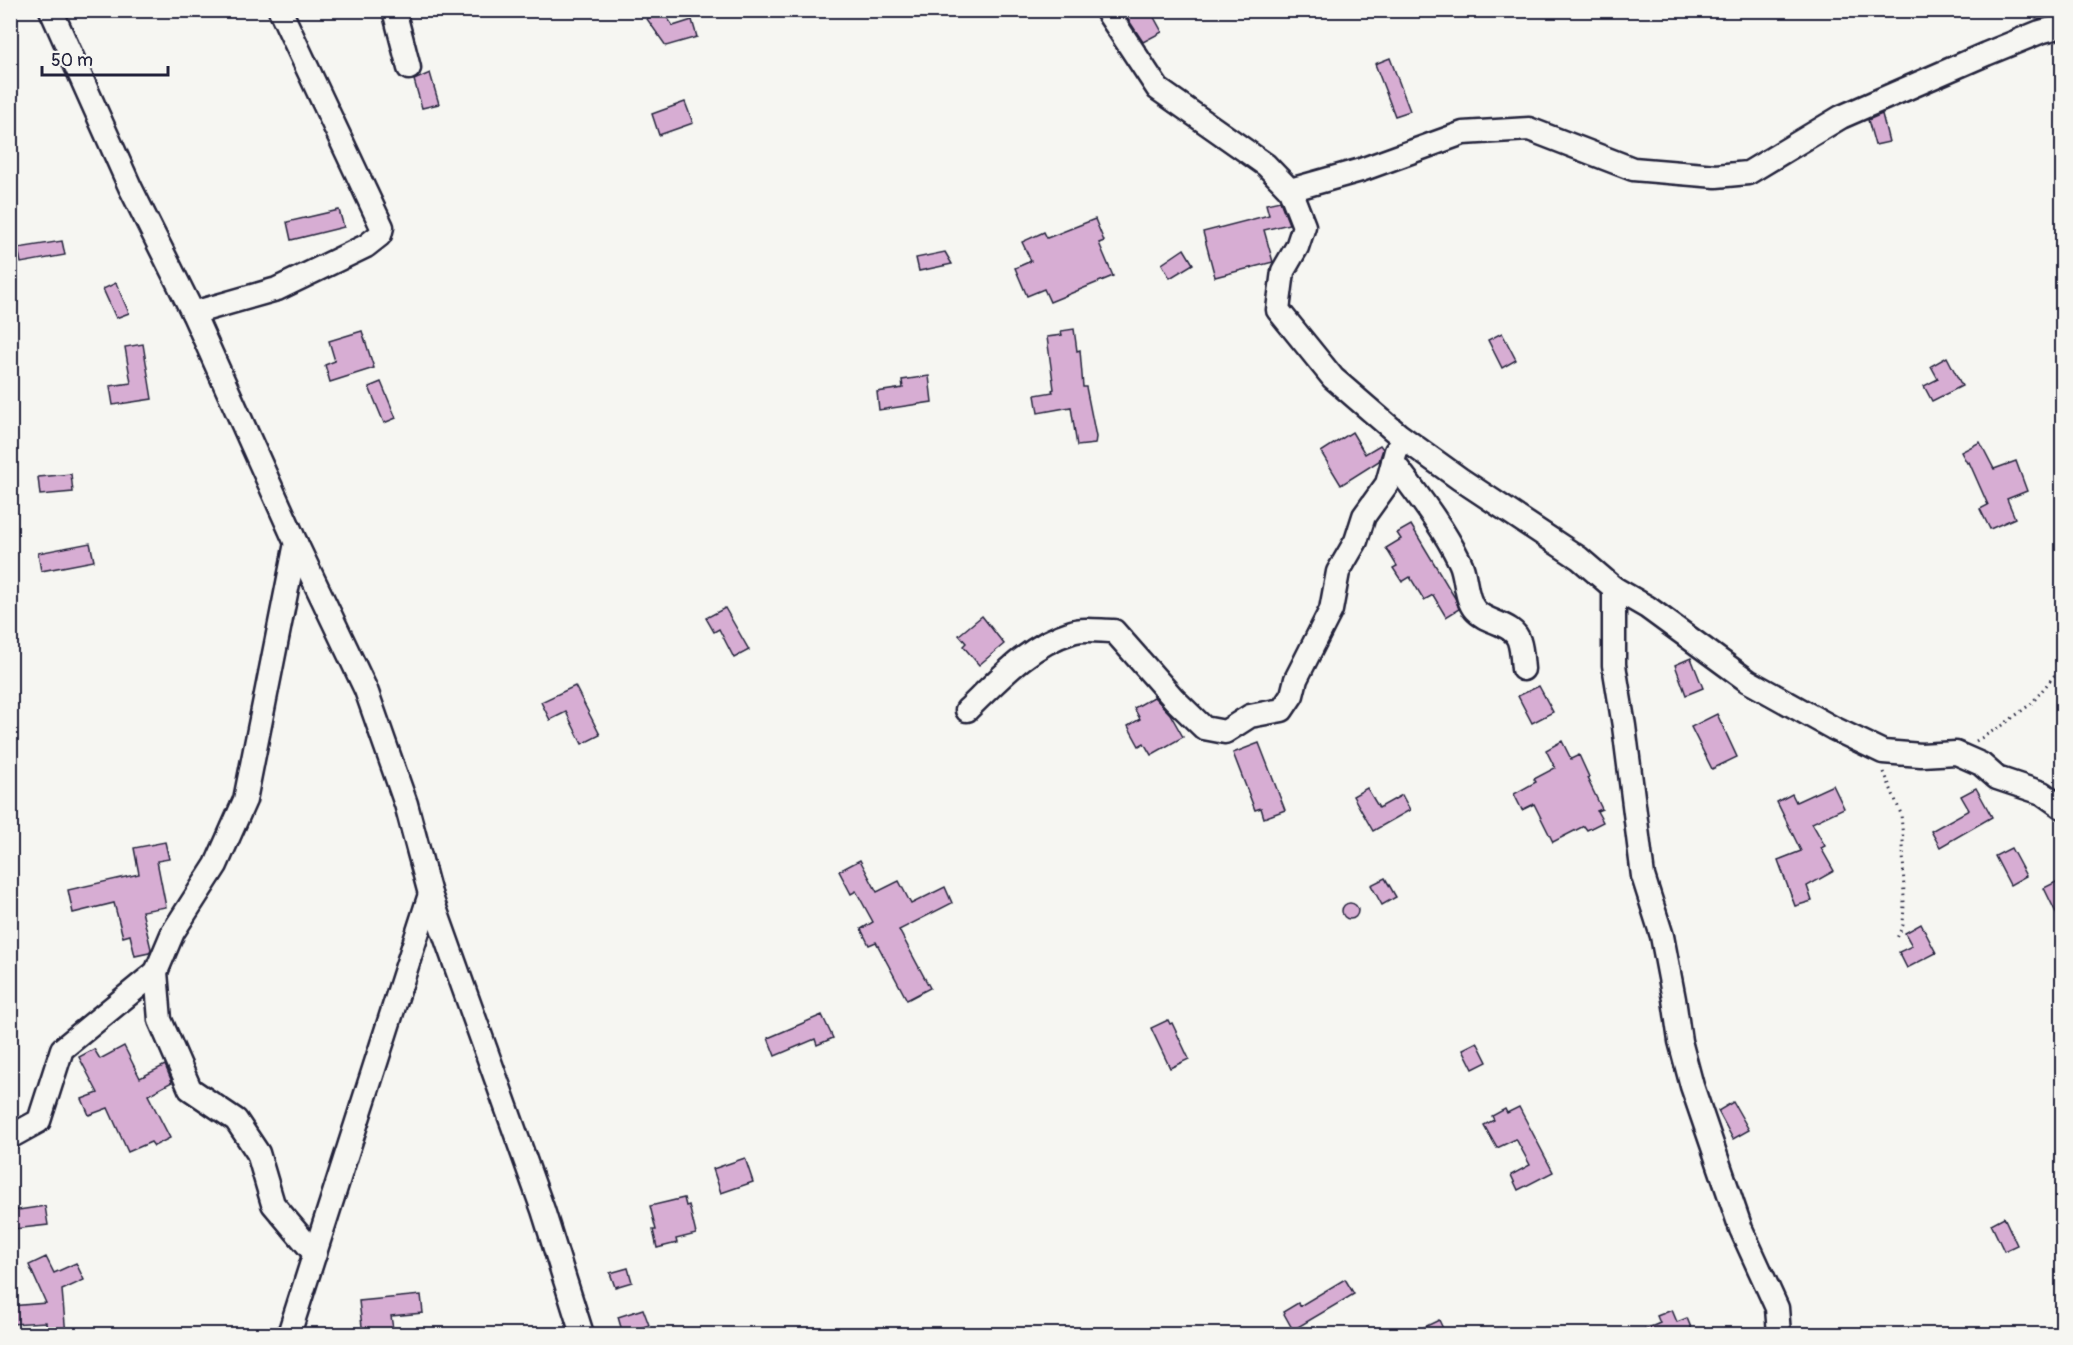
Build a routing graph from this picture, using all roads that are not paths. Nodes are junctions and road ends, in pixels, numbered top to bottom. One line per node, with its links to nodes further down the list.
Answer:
1 (51, 10): 8 (street)
2 (280, 10): 8 (street)
3 (394, 10): 6 (street)
4 (1106, 10): 7 (street)
5 (2062, 26): 7 (street)
6 (409, 68)
7 (1290, 189): 9 (street)
8 (193, 313): 11 (street)
9 (1399, 435): 10 (street); 12 (street)
10 (1393, 462): 13 (street); 14 (street)
11 (296, 543): 16 (street); 17 (street)
12 (1614, 588): 15 (street); 22 (street)
13 (1523, 669)
14 (967, 710)
15 (2062, 807)
16 (430, 894): 19 (street); 21 (street)
17 (156, 972): 18 (street); 19 (street)
18 (10, 1137)
19 (315, 1254): 20 (street)
20 (290, 1335)
21 (582, 1335)
22 (1779, 1335)

